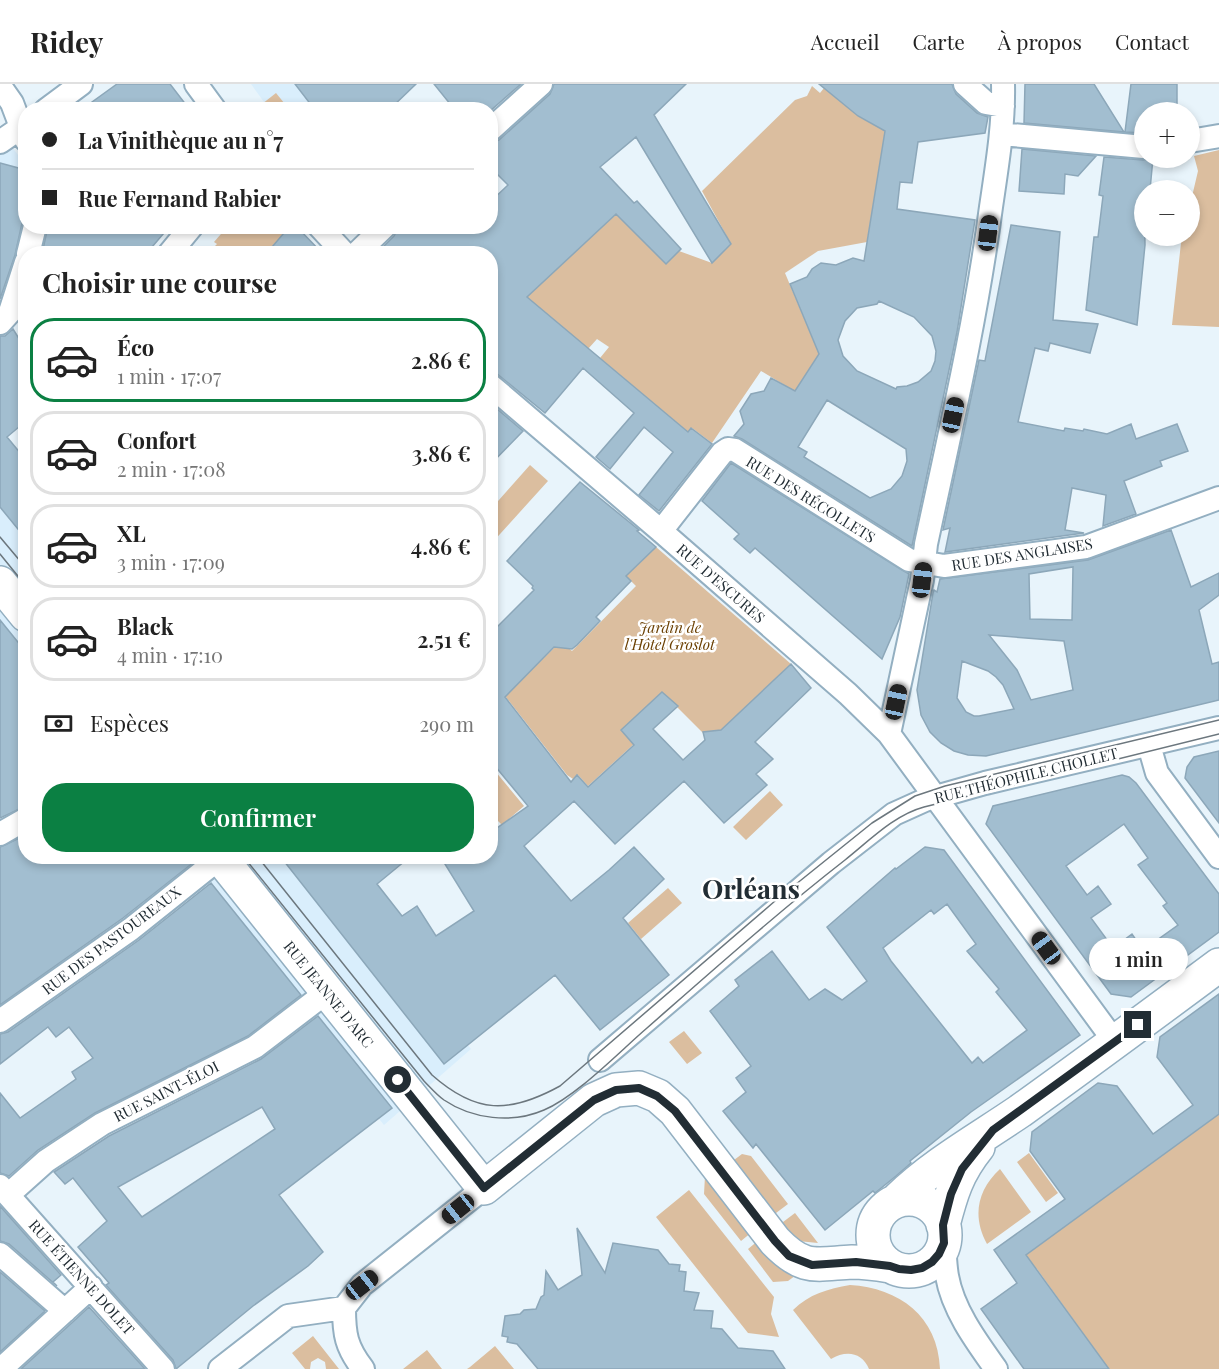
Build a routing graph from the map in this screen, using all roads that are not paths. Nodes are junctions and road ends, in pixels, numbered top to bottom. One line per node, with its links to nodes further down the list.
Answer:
1 (81, 84): 7 (street)
2 (196, 84): 8 (street)
3 (541, 84): 9 (street)
4 (965, 84): 6 (street)
5 (0, 86): 10 (street)
6 (997, 98): 11 (street)
7 (57, 102)
8 (209, 102)
9 (498, 123)
10 (15, 134)
11 (1001, 134): 14 (street); 26 (street)
12 (1219, 136): 13 (street)
13 (1200, 139)
14 (1134, 146)
15 (185, 234): 18 (street)
16 (326, 234): 19 (street)
17 (377, 234): 20 (street)
18 (176, 246)
19 (338, 246)
20 (364, 246)
21 (18, 293): 22 (street)
22 (12, 317)
23 (498, 392): 25 (street, RUE D'ESCURES)
24 (1219, 498): 26 (street, RUE DES ANGLAISES)
25 (661, 531): 26 (street, RUE DES RÉCOLLETS); 30 (street, RUE D'ESCURES)
26 (924, 564): 30 (street)
27 (0, 583): 28 (street)
28 (18, 605)
29 (1219, 728): 31 (street, RUE THÉOPHILE CHOLLET)
30 (889, 734): 32 (street, RUE D'ESCURES)
31 (1149, 745): 32 (street, RUE THÉOPHILE CHOLLET); 35 (street)
32 (935, 797): 41 (street, RUE D'ESCURES); 42 (street, RUE THÉOPHILE CHOLLET)
33 (18, 824): 34 (street)
34 (0, 834)
35 (1219, 857)
36 (211, 864): 40 (street, RUE DES PASTOUREAUX)
37 (226, 864): 39 (street, RUE JEANNE D'ARC)
38 (1219, 965): 41 (street)
39 (327, 992): 44 (street, RUE JEANNE D'ARC); 45 (street, RUE SAINT-ÉLOI)
40 (0, 1021)
41 (1115, 1042): 43 (street)
42 (600, 1060)
43 (993, 1130): 46 (street); 47 (street)
44 (484, 1188): 49 (street); 52 (street)
45 (4, 1190): 51 (street, RUE ÉTIENNE DOLET)
46 (887, 1209): 47 (street); 49 (street); 50 (street)
47 (943, 1234): 50 (street); 58 (street)
48 (0, 1254): 53 (street)
49 (798, 1258): 50 (street)
50 (890, 1266)
51 (91, 1287): 53 (street); 55 (street, RUE ÉTIENNE DOLET)
52 (344, 1308): 56 (street); 57 (street)
53 (65, 1311): 54 (street)
54 (0, 1369)
55 (163, 1369)
56 (220, 1369)
57 (363, 1369)
58 (996, 1369)

